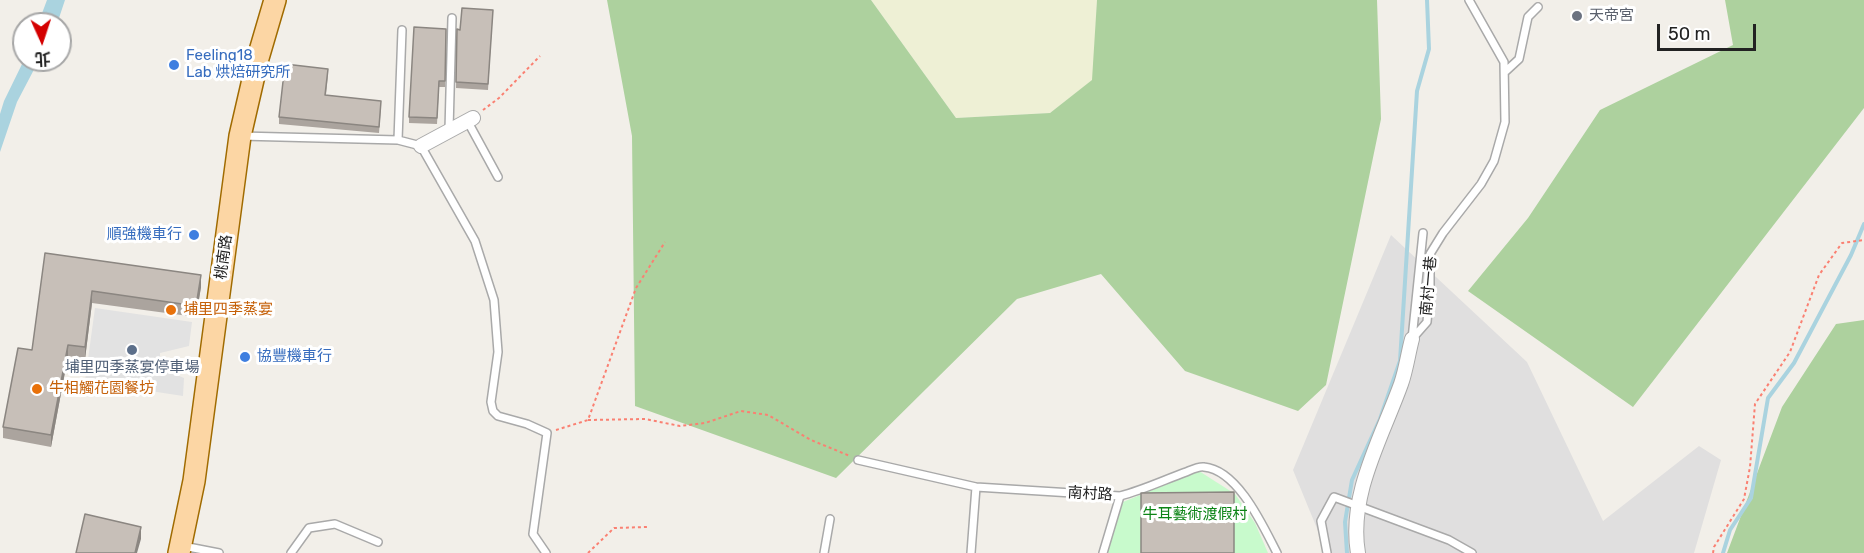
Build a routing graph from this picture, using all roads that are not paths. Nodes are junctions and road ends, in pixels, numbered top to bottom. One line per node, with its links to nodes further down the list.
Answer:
1 (275, 0): 9 (main road, 桃南路)
2 (1468, 0): 6 (lane, 南村一巷)
3 (1538, 7): 6 (lane)
4 (452, 18): 8 (lane)
5 (402, 30): 10 (lane)
6 (1506, 71): 14 (lane, 南村一巷)
7 (470, 120): 8 (street); 12 (lane)
8 (448, 132): 11 (street)
9 (240, 136): 10 (lane); 21 (main road, 桃南路)
10 (398, 140): 11 (lane)
11 (421, 146): 24 (lane)
12 (498, 177)
13 (1423, 234): 14 (lane)
14 (1412, 339): 18 (street, 南村一巷)
15 (858, 460): 16 (lane, 南村路)
16 (976, 487): 17 (lane, 南村路); 26 (lane)
17 (1120, 496): 27 (lane); 28 (lane, 南村路)
18 (1357, 504): 29 (lane); 30 (street, 南村一巷); 31 (lane)
19 (830, 519): 25 (lane)
20 (378, 542): 23 (lane)
21 (180, 549): 22 (lane)
22 (219, 553)
23 (291, 553)
24 (546, 553)
25 (824, 553)
26 (971, 553)
27 (1103, 553)
28 (1277, 553)
29 (1327, 553)
30 (1358, 553)
31 (1472, 553)

